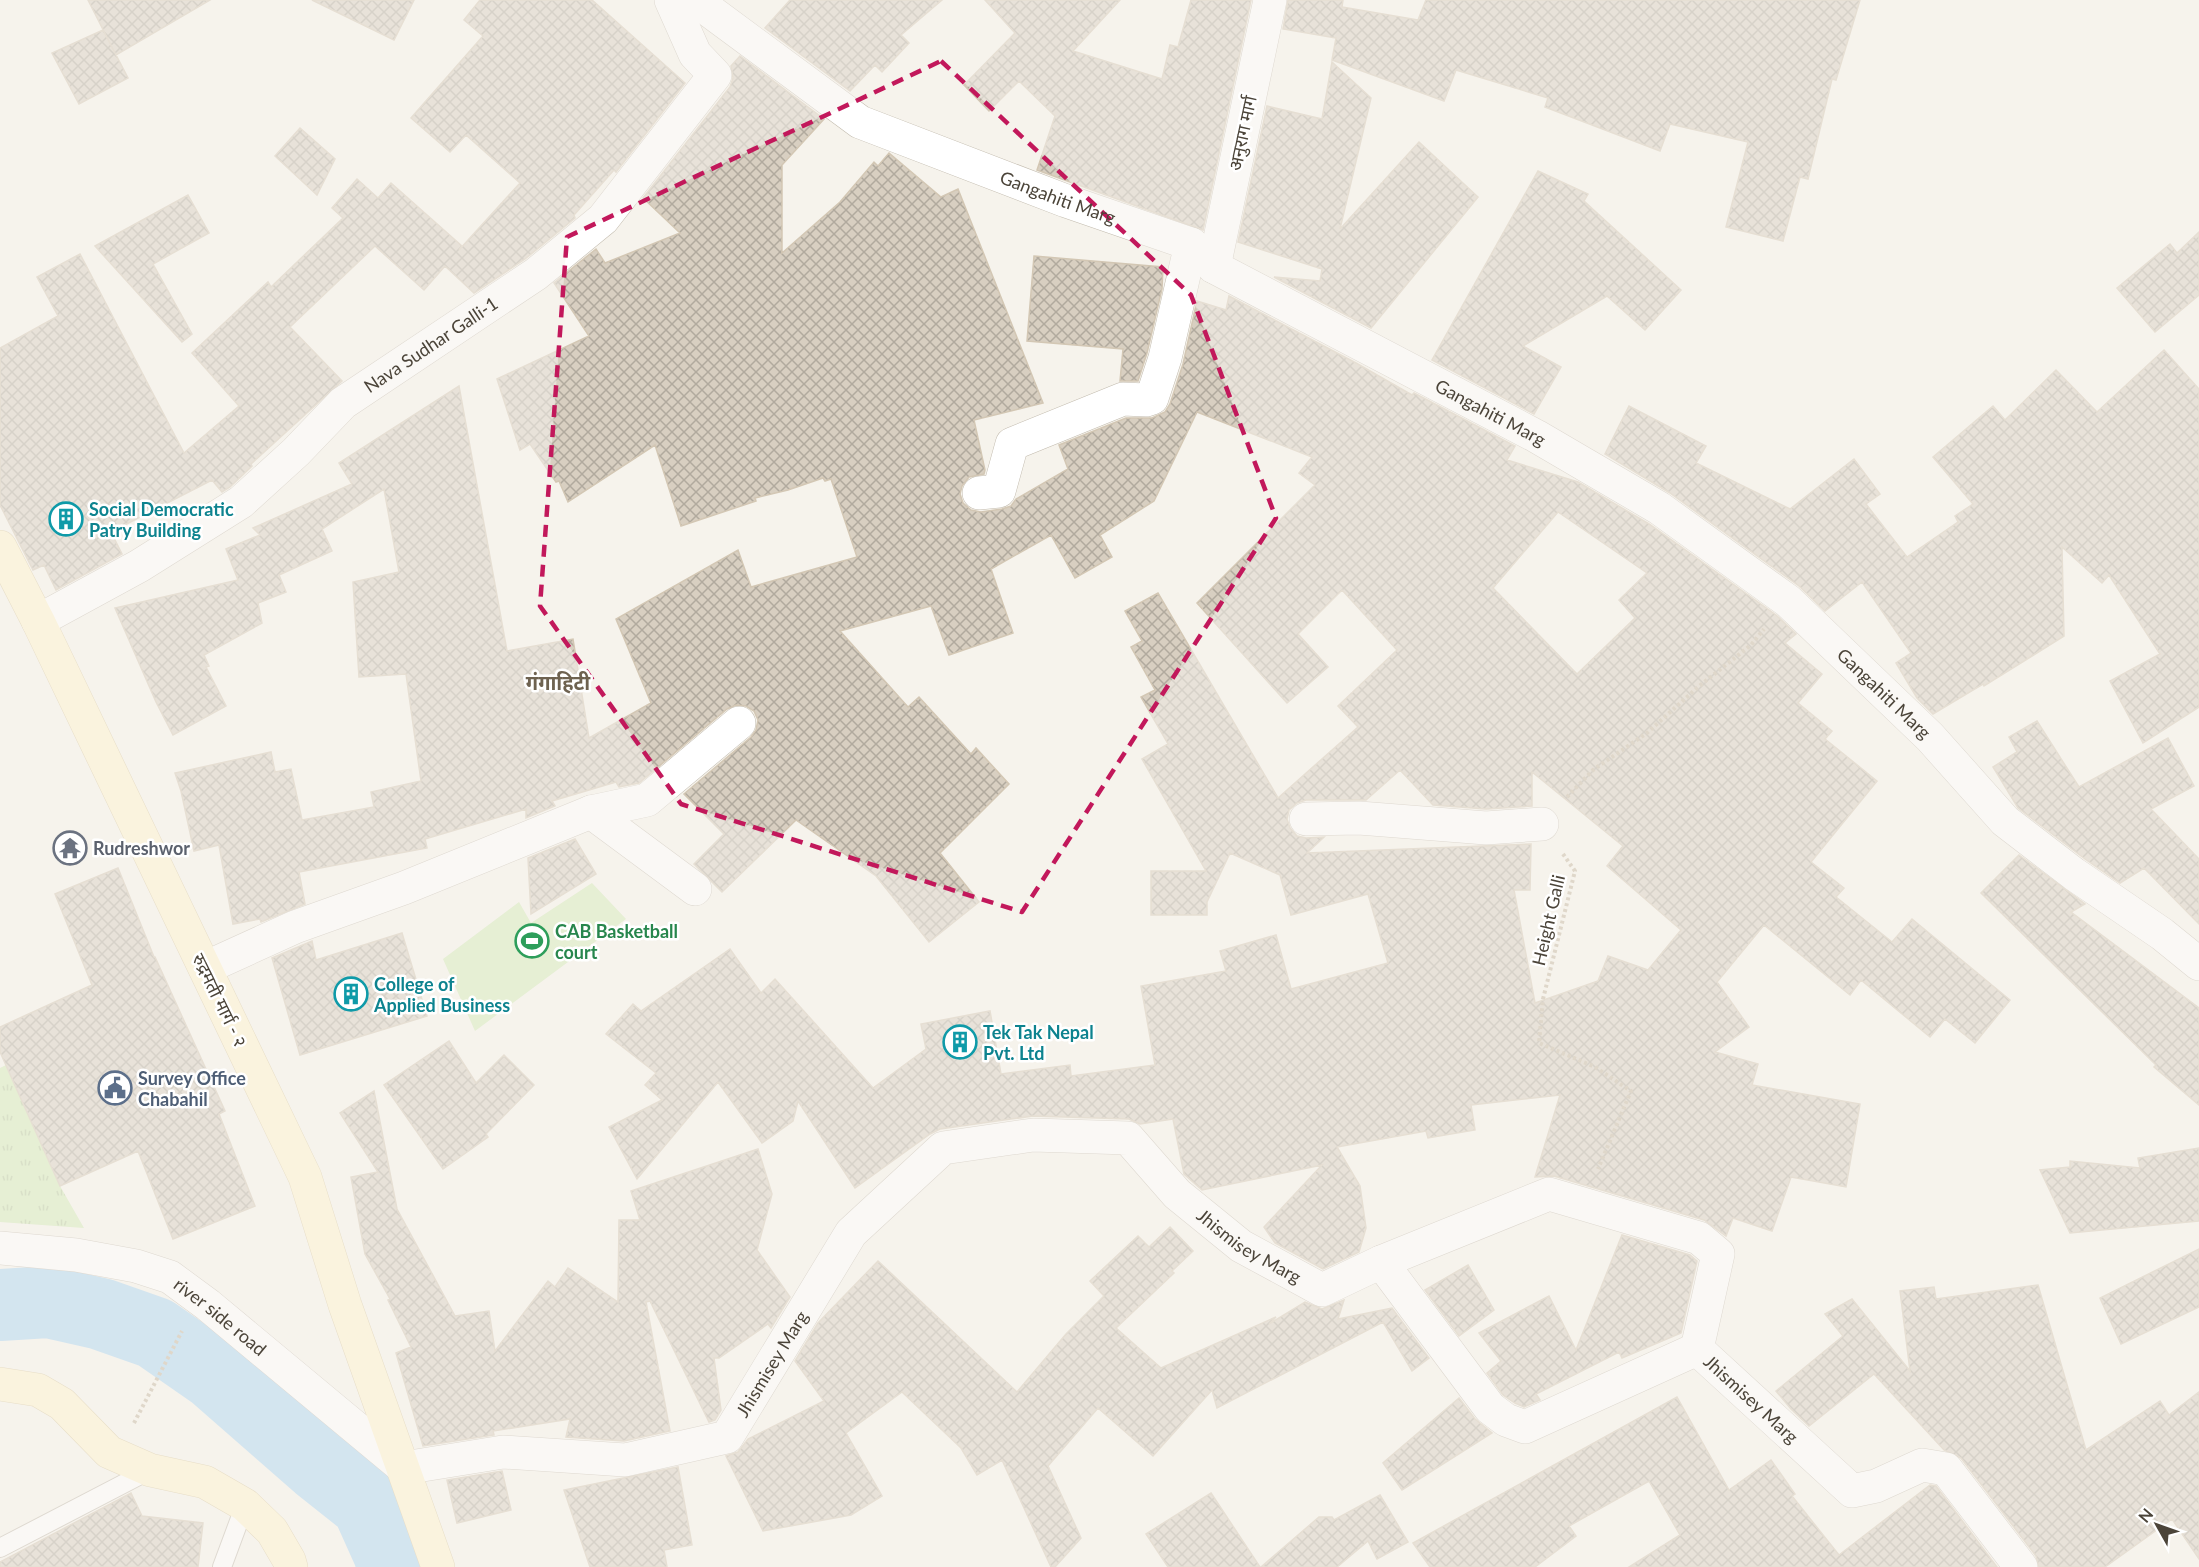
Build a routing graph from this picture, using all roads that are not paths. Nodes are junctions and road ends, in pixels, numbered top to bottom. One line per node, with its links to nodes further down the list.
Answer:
1 (671, 0): 8 (street, Nava Sudhar Galli-1)
2 (695, 0): 4 (street, Gangahiti Marg)
3 (1270, 0): 5 (street, अनुराग मार्ग)
4 (1191, 244): 5 (street, Gangahiti Marg); 6 (street)
5 (1214, 267): 14 (street, Gangahiti Marg)
6 (979, 493)
7 (0, 547): 8 (street, रुद्रमती मार्ग ‍- २)
8 (38, 621): 15 (street, रुद्रमती मार्ग ‍- २)
9 (739, 723): 10 (street)
10 (591, 812): 13 (street); 15 (street)
11 (1305, 819): 12 (street)
12 (1542, 824)
13 (695, 889)
14 (2199, 964)
15 (205, 968): 20 (street, रुद्रमती मार्ग ‍- २)
16 (0, 1248): 20 (street, river side road)
17 (1381, 1262): 18 (street); 18 (street, Jhismisey Marg); 20 (street, Jhismisey Marg)
18 (1697, 1349): 27 (street, Jhismisey Marg)
19 (0, 1384): 21 (street)
20 (404, 1468): 26 (street, रुद्रमती मार्ग ‍- २)
21 (150, 1470): 22 (street); 23 (lane)
22 (245, 1505): 24 (lane); 25 (street)
23 (0, 1548)
24 (222, 1567)
25 (291, 1567)
26 (438, 1567)
27 (2021, 1567)

